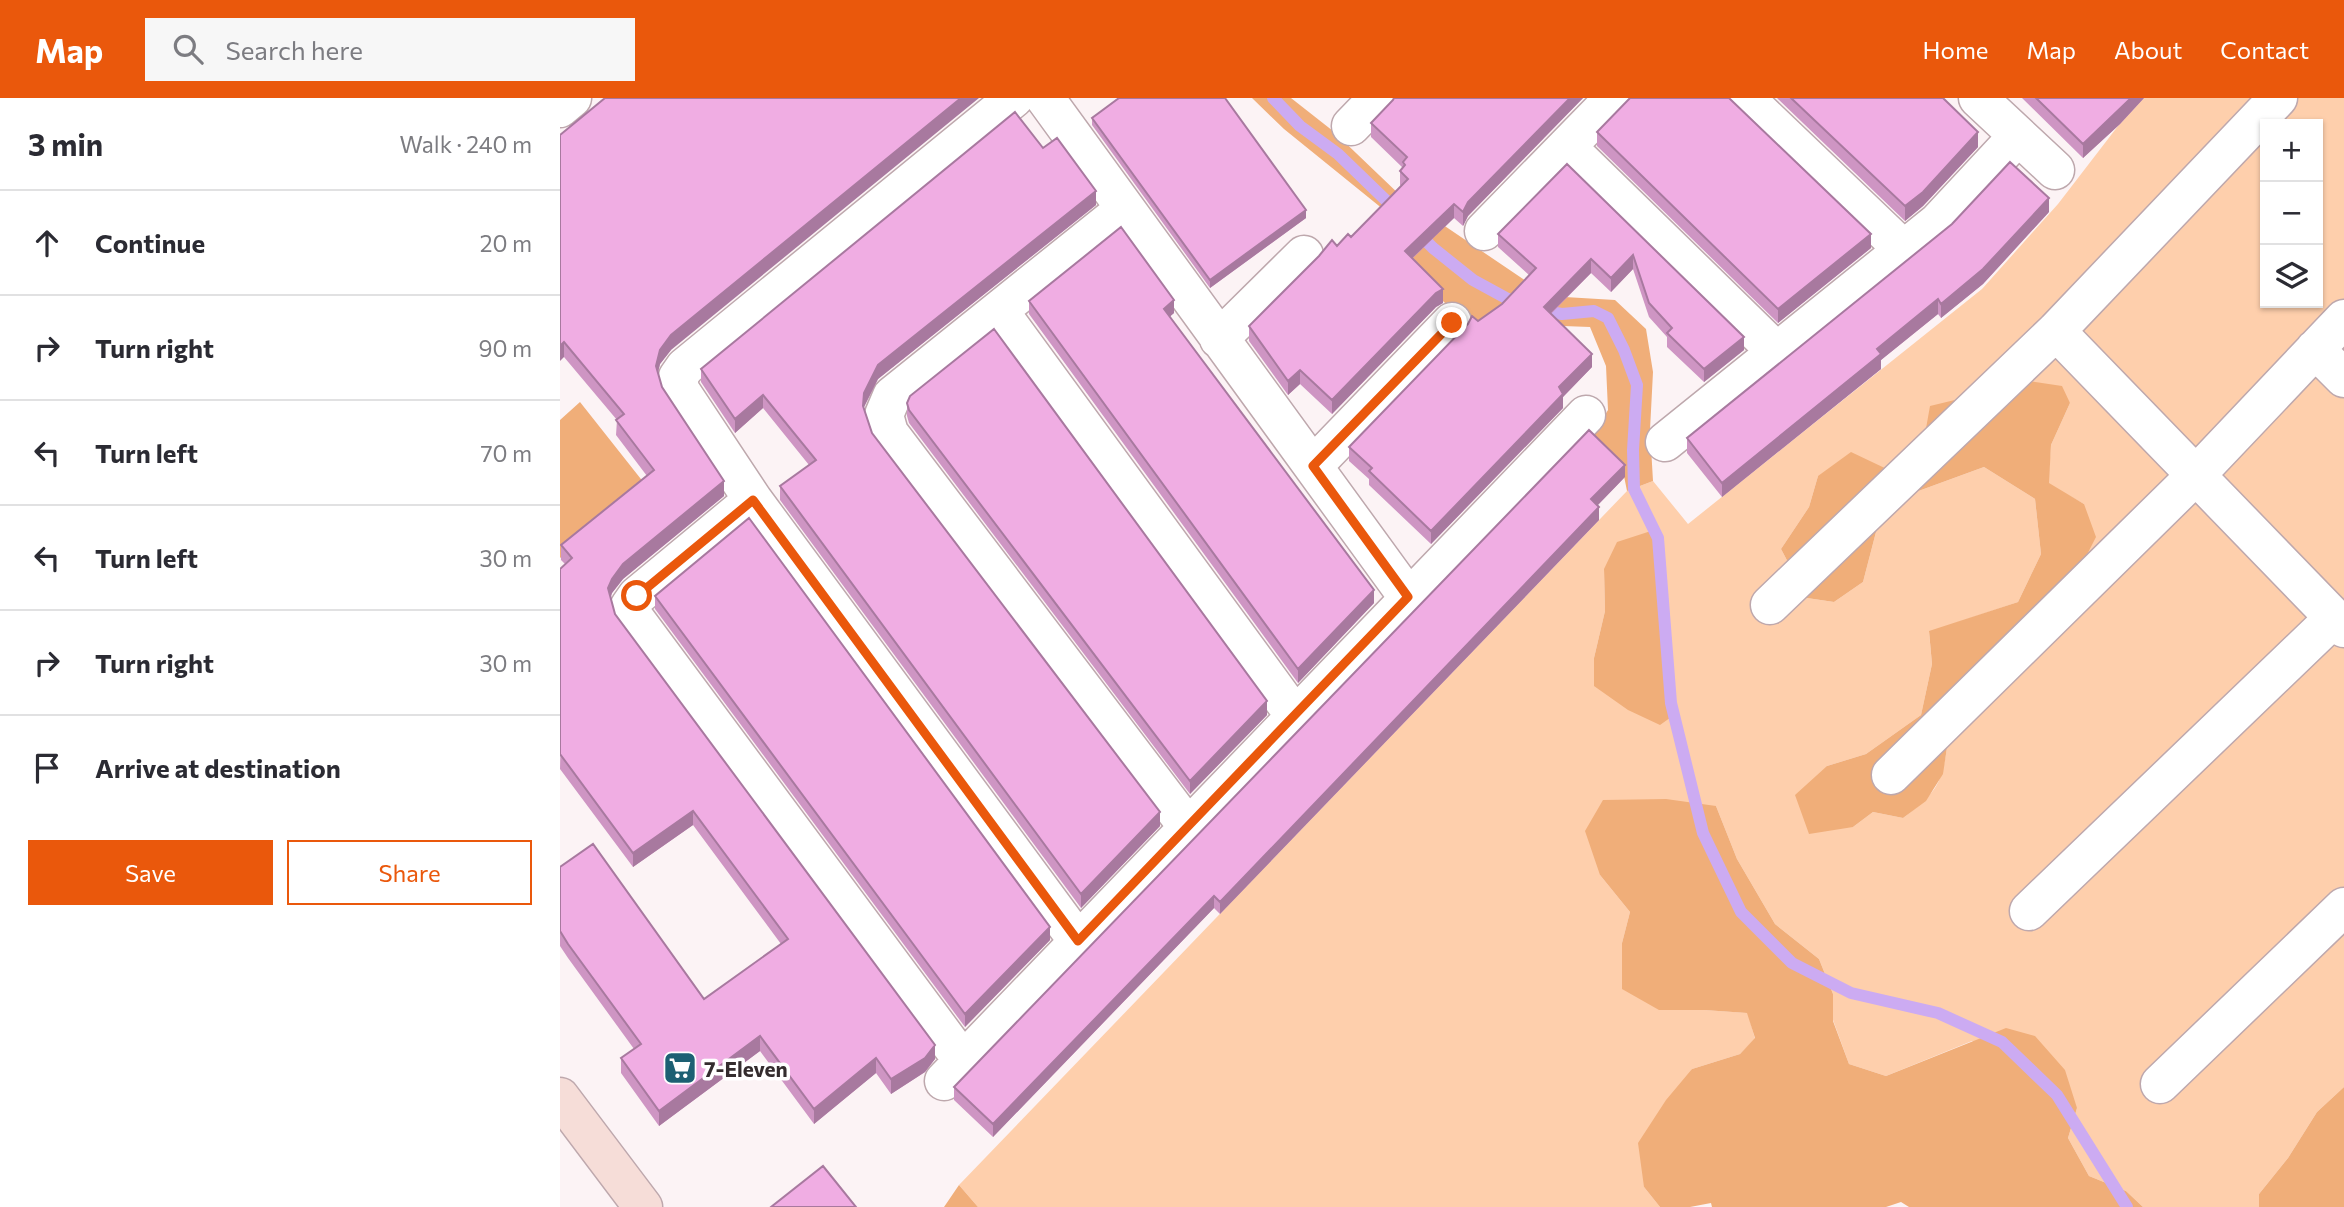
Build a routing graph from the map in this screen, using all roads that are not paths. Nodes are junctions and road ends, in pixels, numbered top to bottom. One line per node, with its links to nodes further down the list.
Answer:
1 (572, 98): 9 (street)
2 (1014, 98): 30 (street)
3 (1045, 98): 14 (street)
4 (1378, 98): 10 (street)
5 (1614, 98): 12 (street)
6 (1745, 98): 16 (street)
7 (1978, 98): 11 (street)
8 (2278, 98): 21 (street)
9 (560, 108)
10 (1351, 126)
11 (2018, 136): 13 (street); 16 (street)
12 (1567, 147): 15 (street); 24 (street)
13 (2055, 170)
14 (1125, 209): 18 (street); 22 (street)
15 (1484, 230)
16 (1904, 250): 24 (street)
17 (1304, 255): 22 (street)
18 (999, 311): 34 (street); 36 (street)
19 (2344, 319): 23 (street)
20 (1452, 323): 28 (street)
21 (2056, 331): 29 (street); 32 (street)
22 (1219, 339): 28 (street)
23 (2315, 349): 25 (street); 29 (street)
24 (1778, 353): 27 (street)
25 (2344, 378)
26 (1586, 415): 31 (street)
27 (1665, 442)
28 (1313, 466): 31 (street)
29 (2196, 475): 33 (street); 35 (street)
30 (753, 500): 39 (street); 39 (street)
31 (1408, 597): 34 (street)
32 (1770, 605)
33 (2339, 623): 38 (street)
34 (1295, 716): 36 (street)
35 (1891, 775)
36 (1188, 827): 39 (street)
37 (2344, 907): 40 (street)
38 (2029, 911)
39 (1078, 941)
40 (2160, 1084)
41 (560, 1097): 42 (main road)
42 (643, 1207)

